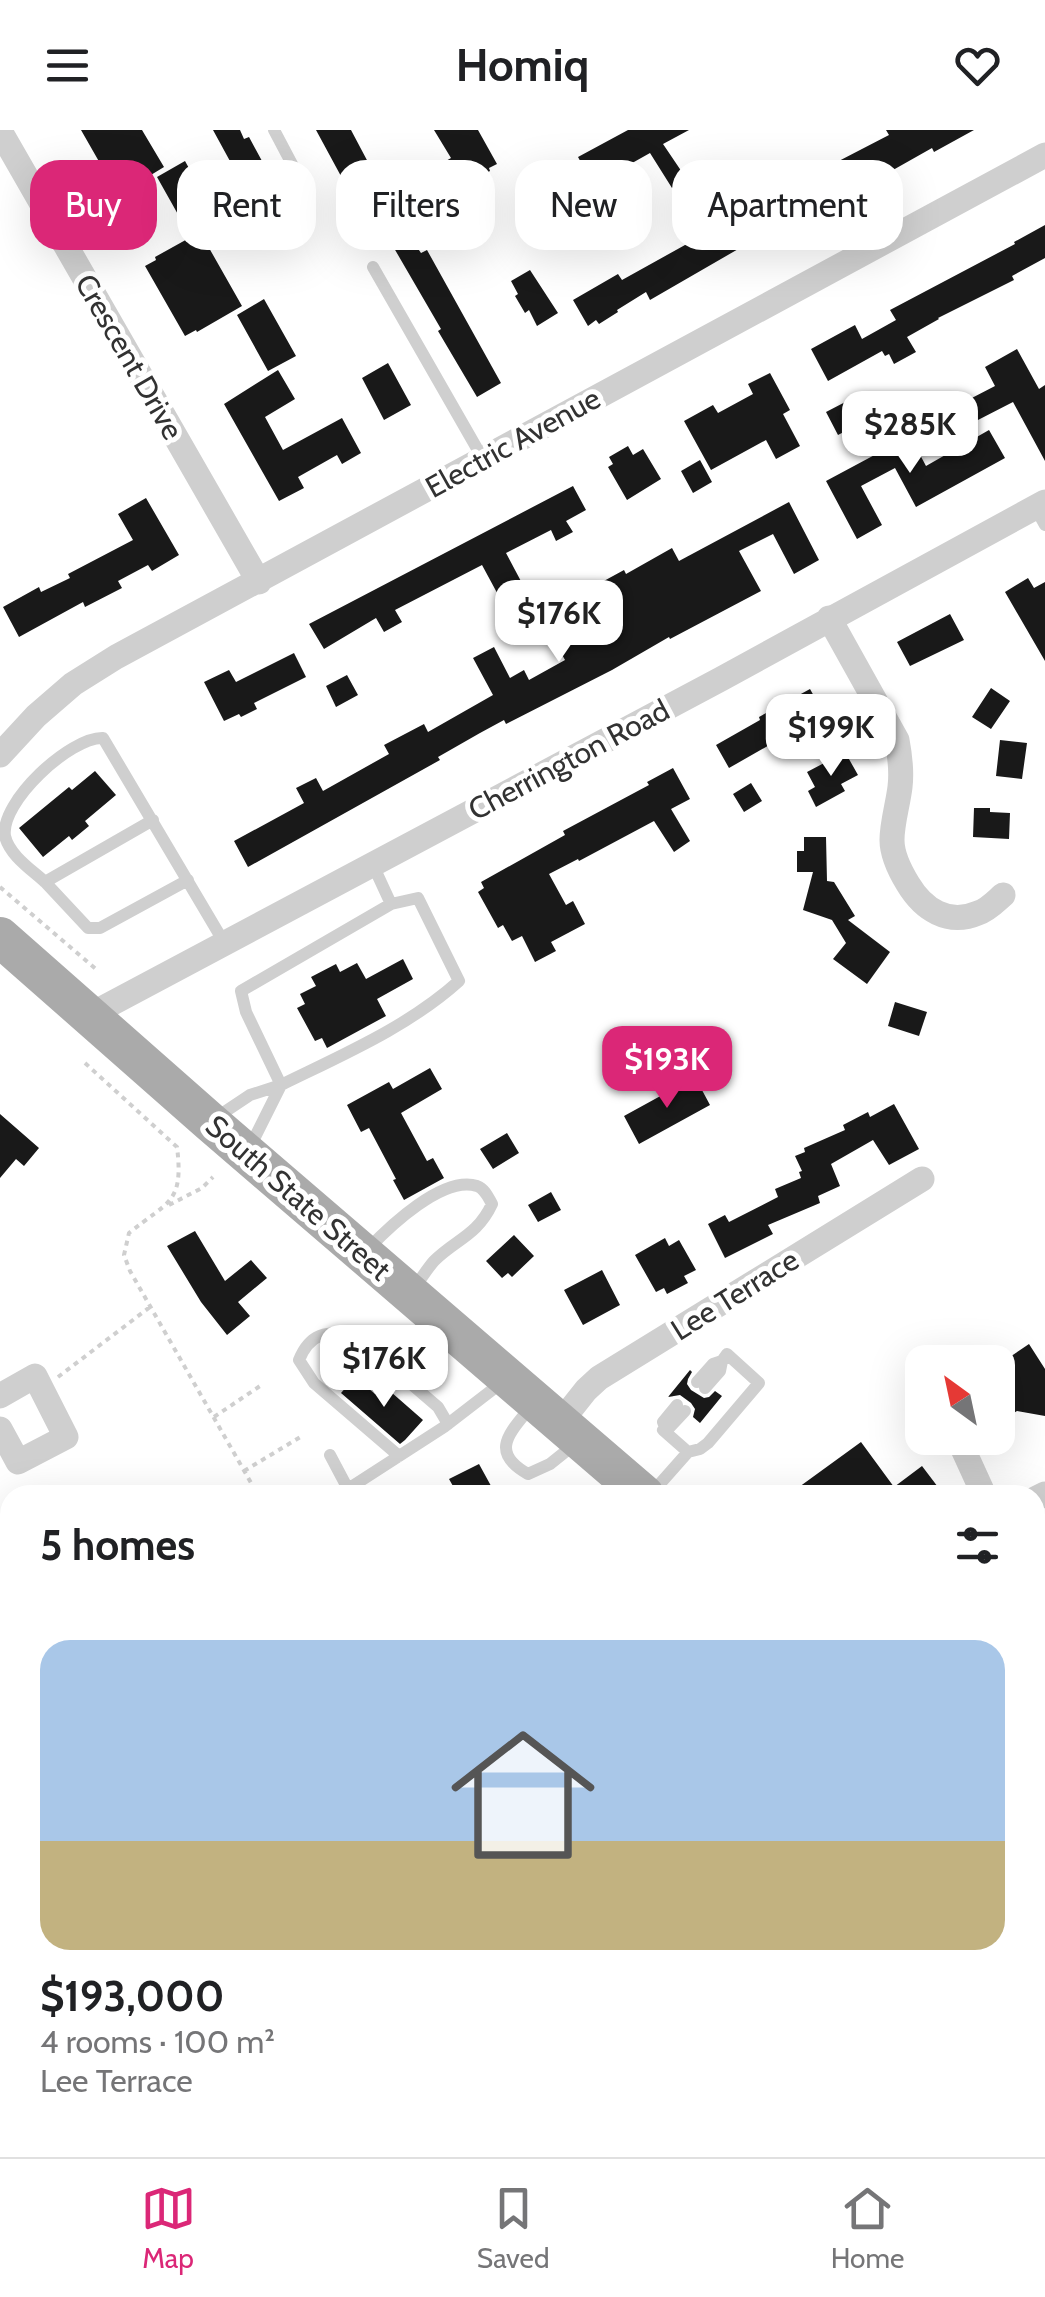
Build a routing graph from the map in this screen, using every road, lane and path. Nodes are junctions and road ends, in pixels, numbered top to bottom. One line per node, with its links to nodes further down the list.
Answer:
1 (274, 130): 4 (lane)
2 (0, 131): 8 (street, Crescent Drive)
3 (1045, 155): 6 (street, Electric Avenue)
4 (290, 160)
5 (373, 267): 6 (lane)
6 (483, 459): 8 (street, Electric Avenue)
7 (1042, 511): 9 (street, Cherrington Road)
8 (259, 582): 10 (street, Electric Avenue)
9 (829, 618): 12 (street, Cherrington Road); 16 (street)
10 (0, 756)
11 (152, 820): 13 (lane); 14 (lane); 14 (lane)
12 (373, 865): 17 (lane); 19 (street, Cherrington Road)
13 (188, 880): 14 (lane); 19 (lane)
14 (46, 882)
15 (0, 886): 20 (path)
16 (1004, 895)
17 (390, 904): 23 (lane); 23 (lane)
18 (0, 937): 21 (main road, South State Street)
19 (225, 944): 21 (street, Cherrington Road)
20 (97, 970)
21 (90, 1015): 24 (main road, South State Street)
22 (85, 1064): 28 (path)
23 (281, 1085): 24 (lane); 25 (lane)
24 (210, 1122): 25 (main road, South State Street)
25 (247, 1154): 29 (main road, South State Street)
26 (213, 1177): 28 (path)
27 (922, 1178): 40 (street, Lee Terrace)
28 (164, 1207): 31 (path)
29 (364, 1254): 30 (main road, South State Street); 30 (lane)
30 (410, 1294): 40 (main road, South State Street)
31 (150, 1306): 33 (path); 36 (path); 41 (path)
32 (367, 1362): 37 (path)
33 (68, 1371)
34 (701, 1385): 45 (lane)
35 (260, 1386): 41 (path)
36 (42, 1390): 38 (street); 43 (street)
37 (338, 1394)
38 (0, 1396)
39 (681, 1408): 45 (lane)
40 (545, 1411): 42 (lane); 53 (main road, South State Street)
41 (214, 1418): 49 (path)
42 (448, 1424): 48 (lane); 48 (lane)
43 (0, 1429)
44 (302, 1436): 49 (path)
45 (688, 1452): 54 (lane)
46 (330, 1455): 51 (lane)
47 (966, 1455): 55 (street)
48 (399, 1456): 52 (lane)
49 (244, 1471): 50 (path)
50 (252, 1485)
51 (346, 1485)
52 (354, 1485)
53 (635, 1485)
54 (657, 1485)
55 (979, 1485)

